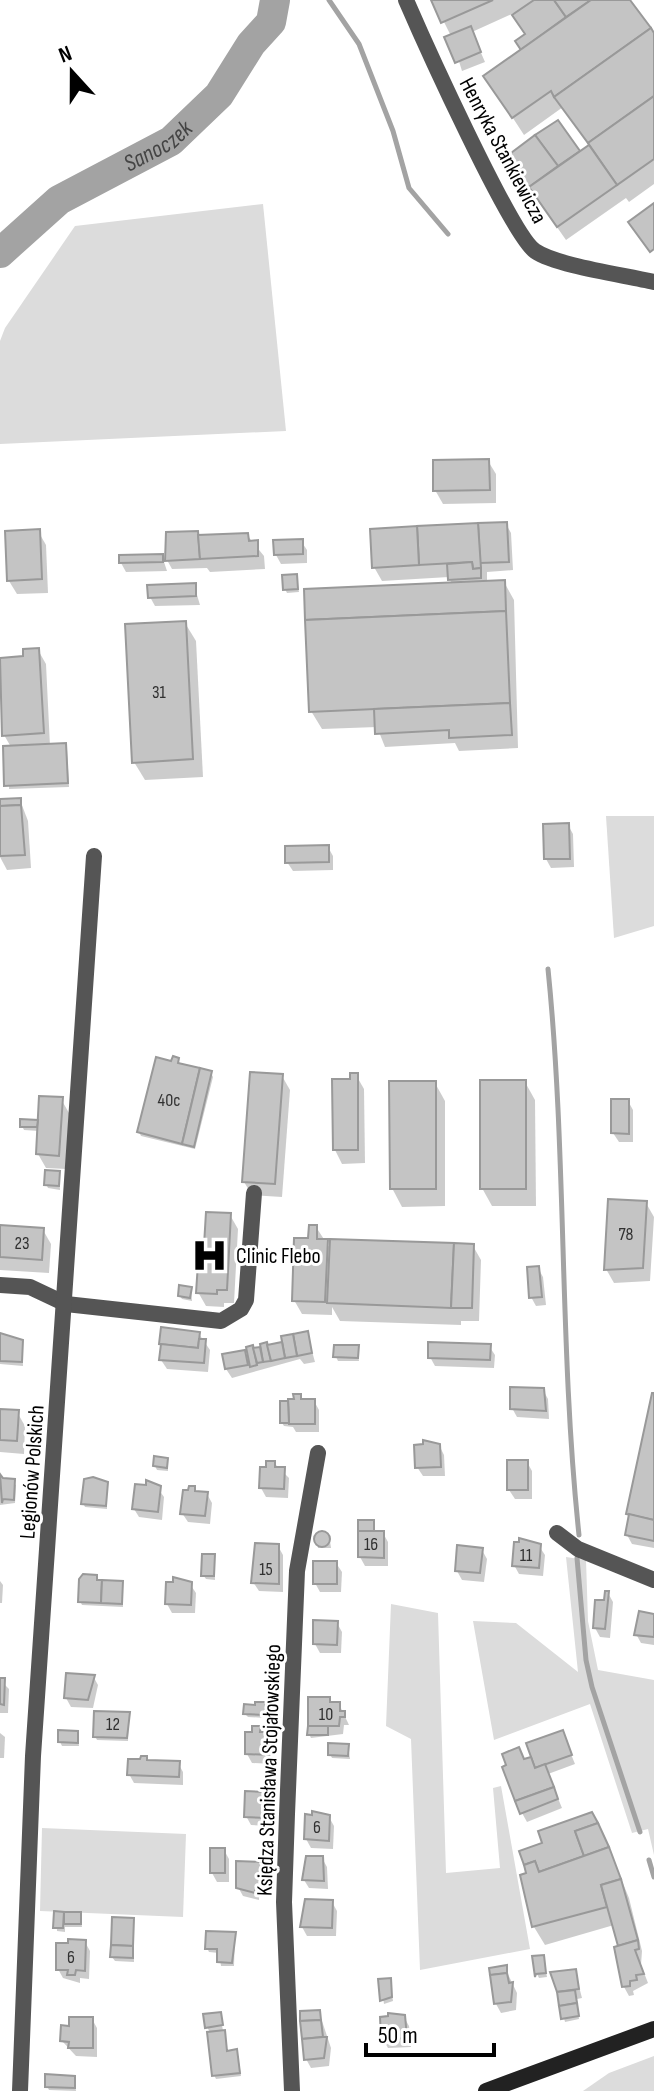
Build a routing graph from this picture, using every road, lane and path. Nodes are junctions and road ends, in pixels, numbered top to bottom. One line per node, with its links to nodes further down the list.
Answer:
1 (406, 0): 2 (street, Henryka Stankiewicza)
2 (654, 282)
3 (94, 856): 6 (street, Legionów Polskich)
4 (254, 1193): 6 (street)
5 (0, 1285): 6 (street)
6 (66, 1304): 11 (street, Legionów Polskich)
7 (318, 1453): 12 (street, Księdza Stanisława Stojałowskiego)
8 (557, 1533): 9 (street)
9 (654, 1580)
10 (654, 2029): 13 (main road)
11 (20, 2091)
12 (292, 2091)
13 (486, 2091)

